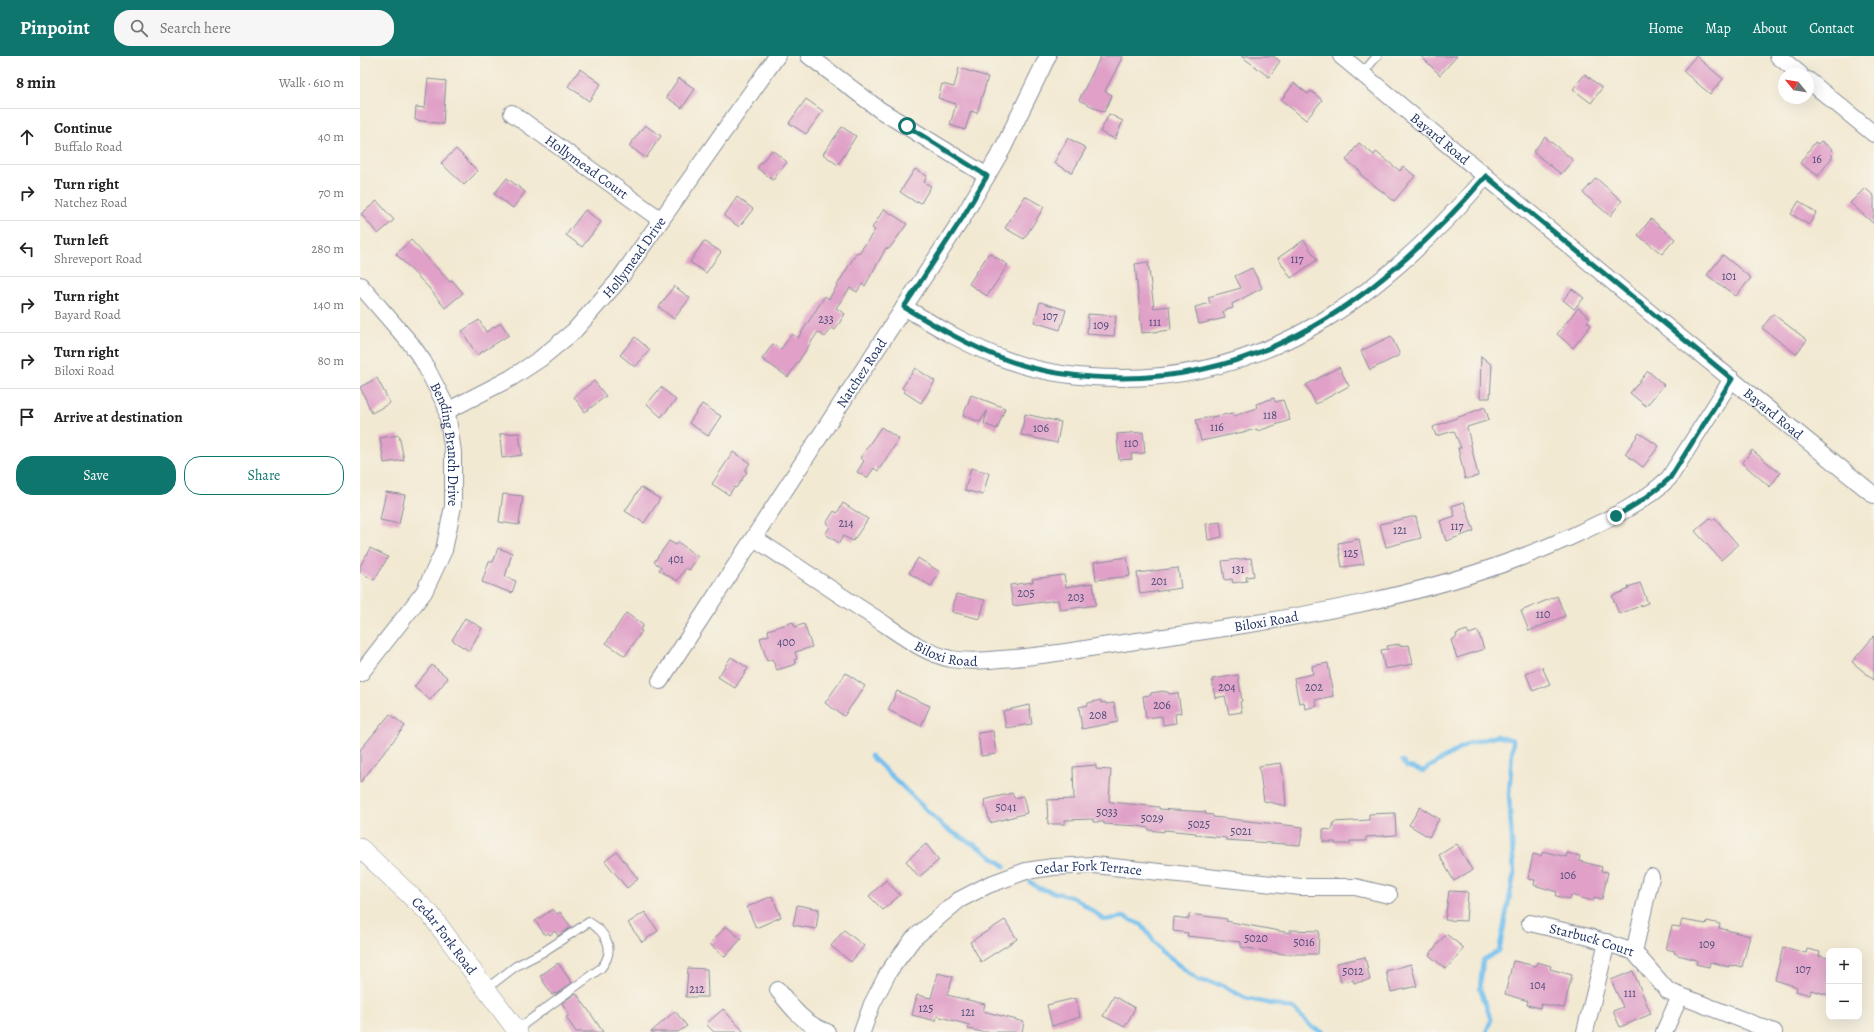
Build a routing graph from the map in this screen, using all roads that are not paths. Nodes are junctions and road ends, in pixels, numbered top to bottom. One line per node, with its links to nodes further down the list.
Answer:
1 (777, 56): 14 (street, Hollymead Drive)
2 (809, 56): 12 (street)
3 (1048, 56): 12 (street, Natchez Road)
4 (1341, 56): 8 (street, Bayard Road)
5 (1778, 56): 7 (street)
6 (1377, 57): 8 (lane)
7 (1793, 68)
8 (1362, 74): 13 (street, Bayard Road)
9 (1814, 85): 11 (street)
10 (512, 113): 14 (street, Hollymead Court)
11 (1874, 134)
12 (987, 176): 16 (street, Natchez Road)
13 (1486, 176): 16 (street); 17 (street, Bayard Road)
14 (661, 220): 18 (street, Hollymead Drive)
15 (360, 285): 18 (street, Bending Branch Drive)
16 (904, 307): 20 (street, Natchez Road)
17 (1732, 379): 19 (street, Bayard Road); 20 (street, Biloxi Road)
18 (447, 411): 21 (street, Bending Branch Drive)
19 (1874, 495)
20 (754, 538): 22 (street, Natchez Road)
21 (360, 674)
22 (660, 681)
23 (360, 848): 29 (street, Cedar Fork Road)
24 (1651, 877): 28 (street)
25 (1389, 894): 34 (street, Cedar Fork Terrace)
26 (1530, 922): 27 (street, Starbuck Court)
27 (1606, 942): 28 (street, Starbuck Court); 35 (street)
28 (1634, 952): 31 (street, Starbuck Court)
29 (486, 989): 32 (street, Cedar Fork Road); 32 (lane)
30 (778, 990): 33 (street)
31 (1680, 996): 36 (street); 37 (street, Starbuck Court)
32 (517, 1031)
33 (827, 1032)
34 (862, 1032)
35 (1585, 1032)
36 (1664, 1032)
37 (1774, 1032)

